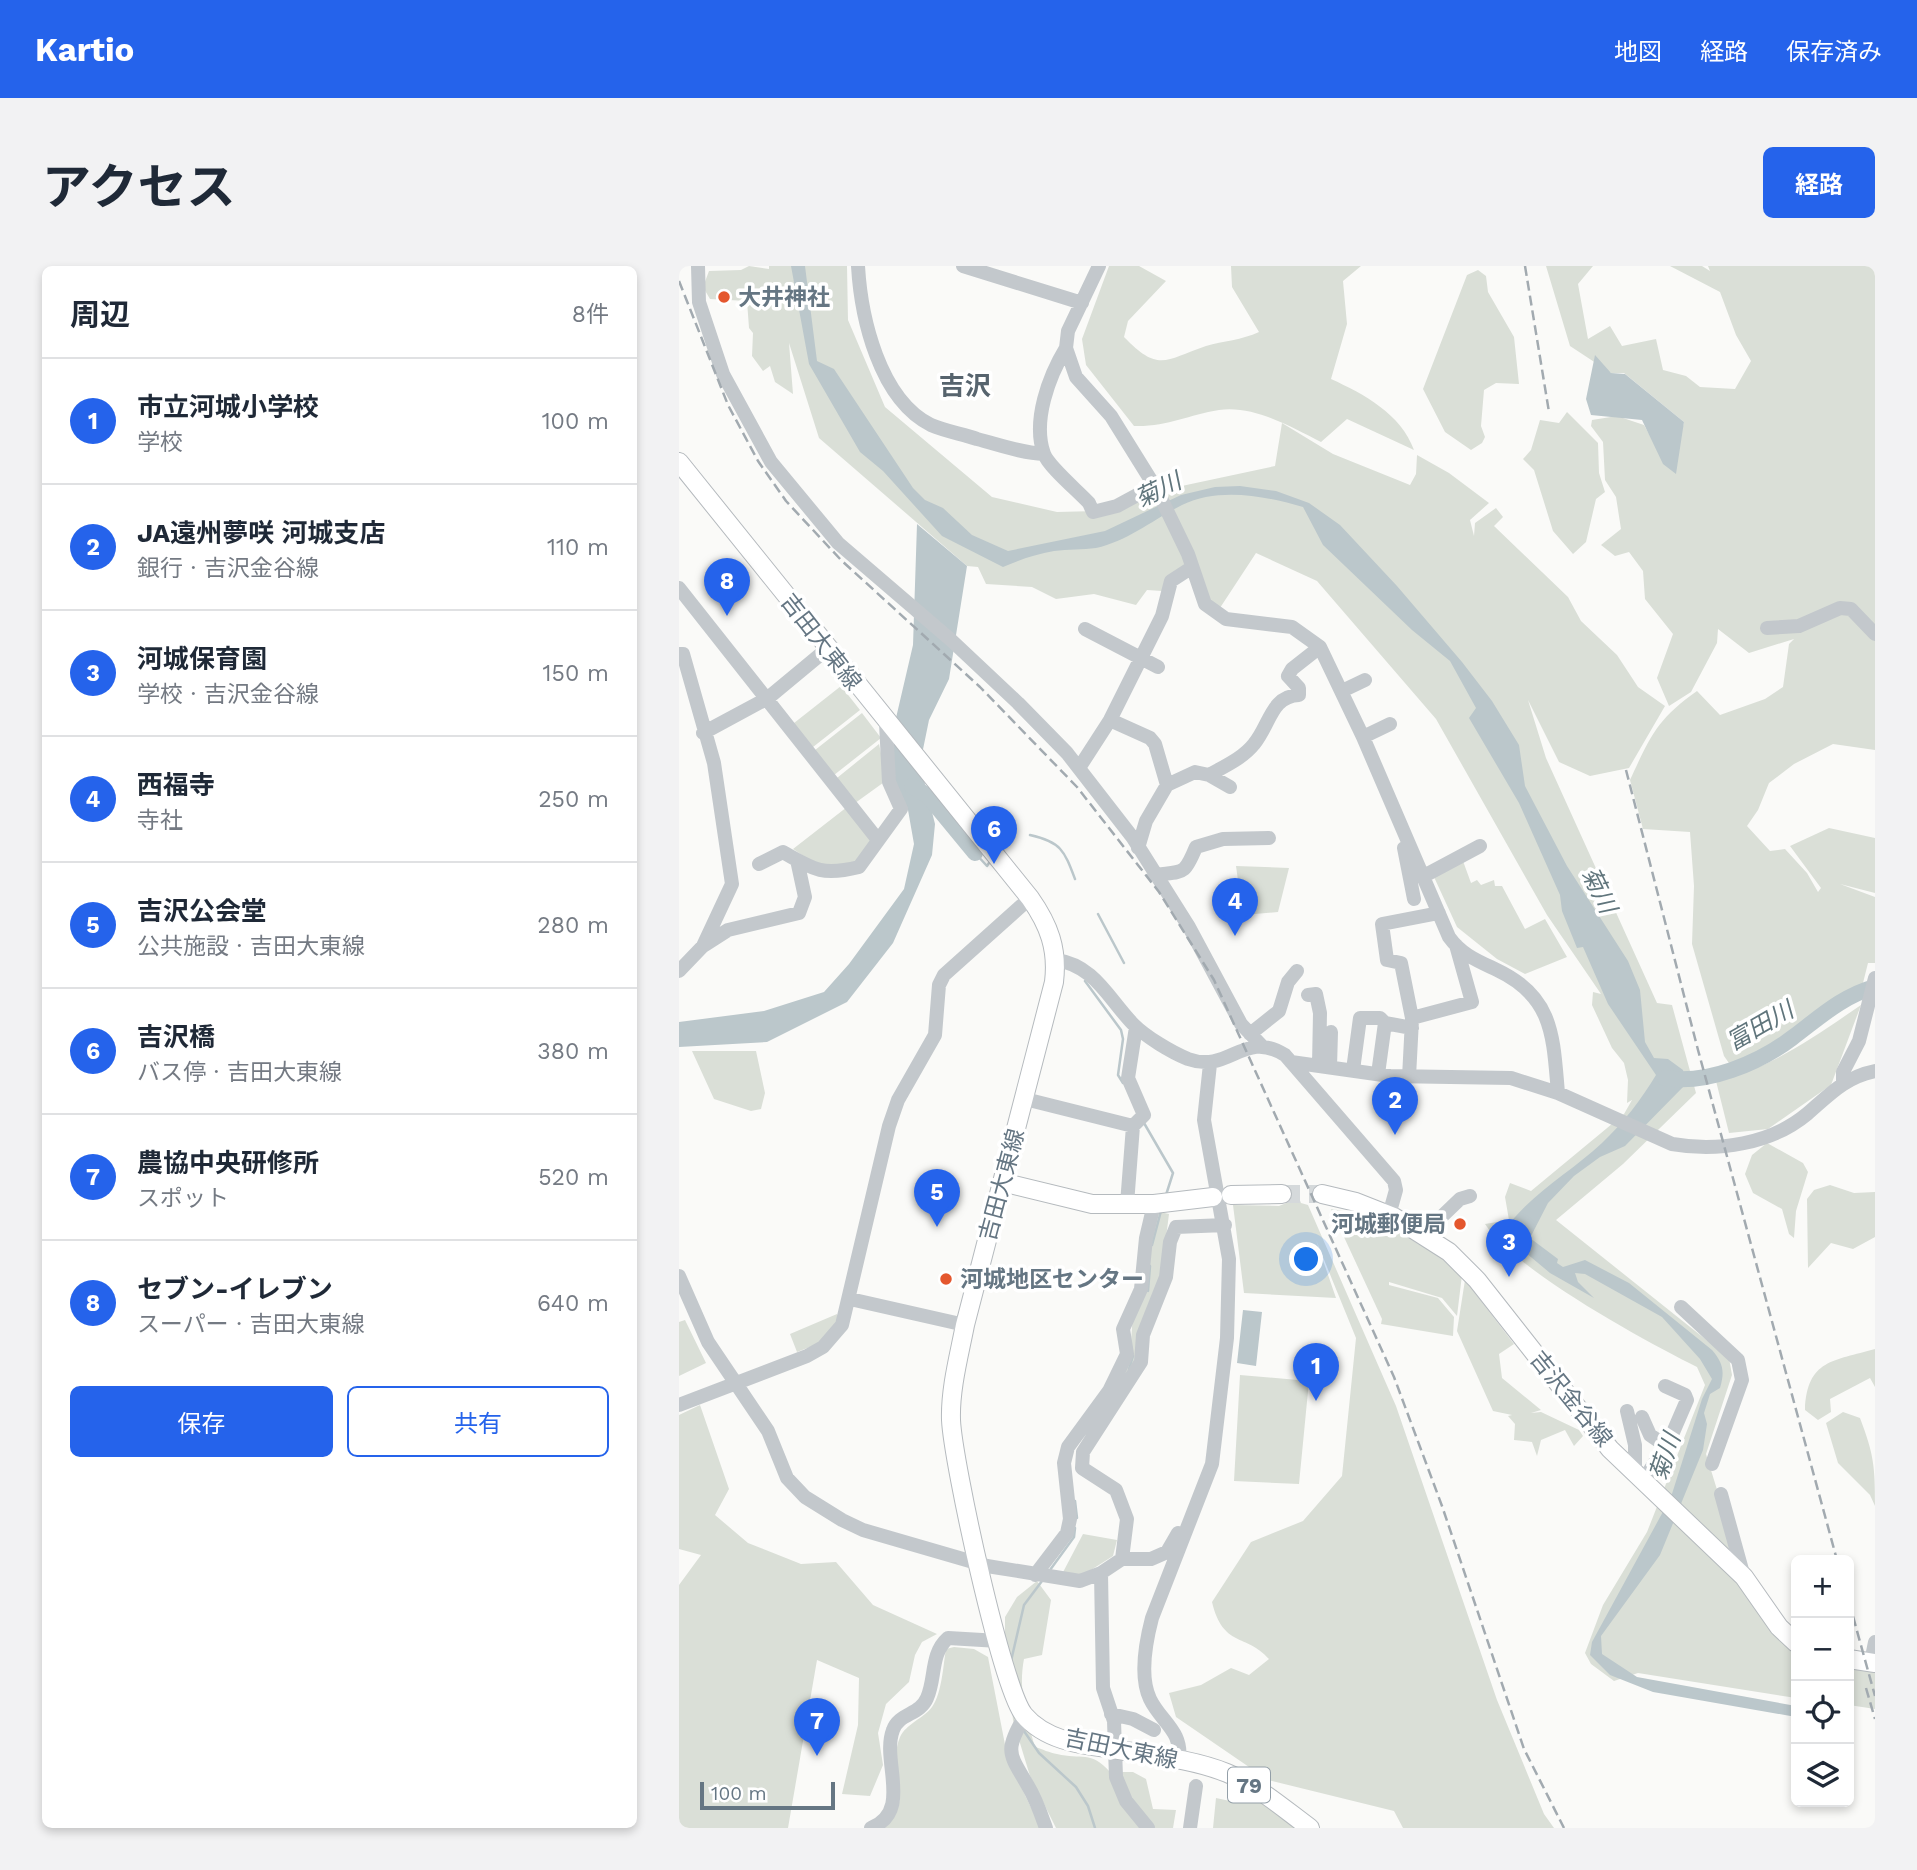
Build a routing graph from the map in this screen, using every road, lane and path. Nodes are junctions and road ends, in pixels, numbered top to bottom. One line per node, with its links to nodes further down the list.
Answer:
1 (698, 266): 29 (street)
2 (858, 266): 7 (street)
3 (963, 266): 5 (street)
4 (1099, 266): 5 (street)
5 (1082, 303): 6 (street)
6 (1066, 348): 7 (street); 9 (street)
7 (1044, 454): 9 (street)
8 (679, 462): 16 (main road, 吉田大東線)
9 (1156, 488): 10 (street)
10 (1191, 568): 15 (street); 18 (street)
11 (679, 588): 22 (street)
12 (1767, 628): 14 (street)
13 (1085, 629): 18 (street)
14 (1875, 634)
15 (1320, 647): 21 (street); 30 (street)
16 (827, 649): 22 (street); 25 (main road, 吉田大東線)
17 (679, 654): 26 (street)
18 (1141, 657): 19 (street); 23 (street)
19 (1158, 667)
20 (1365, 680): 21 (street)
21 (1342, 691): 27 (street)
22 (768, 698): 26 (street); 34 (street)
23 (1110, 720): 29 (street); 31 (street)
24 (1389, 724): 27 (street)
25 (888, 726): 34 (street); 42 (main road, 吉田大東線)
26 (703, 733): 46 (street)
27 (1363, 737): 35 (street)
28 (1204, 758): 30 (street)
29 (1079, 768): 37 (street)
30 (1204, 774): 31 (street); 32 (street)
31 (1167, 785): 37 (street)
32 (1230, 787)
33 (1269, 838): 40 (street)
34 (877, 840): 38 (street)
35 (1408, 846): 41 (street); 43 (street)
36 (1480, 846): 41 (street)
37 (1138, 848): 40 (street)
38 (797, 860): 39 (street); 46 (street)
39 (759, 864)
40 (1154, 875): 56 (street)
41 (1422, 877): 44 (street)
42 (1030, 898): 47 (main road, 吉田大東線); 81 (street)
43 (1414, 899)
44 (1439, 913): 45 (street); 53 (street)
45 (1455, 945): 53 (street); 66 (street)
46 (703, 946): 48 (street)
47 (1056, 960): 54 (street); 67 (main road, 吉田大東線)
48 (679, 971)
49 (1300, 976): 56 (street)
50 (1875, 978): 65 (street)
51 (1308, 995): 60 (street)
52 (1385, 1023): 53 (street); 61 (street); 63 (street)
53 (1412, 1023): 64 (street)
54 (1136, 1027): 59 (street); 68 (street)
55 (1331, 1032): 60 (street)
56 (1250, 1034): 57 (street)
57 (1262, 1046): 58 (street); 59 (street)
58 (1291, 1062): 60 (street); 77 (street)
59 (1210, 1064): 79 (street)
60 (1324, 1066): 61 (street)
61 (1353, 1070): 63 (street)
62 (1875, 1071): 65 (street)
63 (1378, 1074): 64 (street)
64 (1409, 1077): 66 (street)
65 (1843, 1082): 66 (street)
66 (1557, 1093)
67 (1025, 1099): 68 (street); 69 (main road, 吉田大東線)
68 (1138, 1121): 75 (street)
69 (1002, 1182): 75 (main road); 83 (main road, 吉田大東線)
70 (1282, 1194): 72 (main road)
71 (1322, 1194): 77 (main road, 吉沢金谷線)
72 (1231, 1195)
73 (1470, 1196): 78 (street)
74 (1213, 1197): 76 (main road)
75 (1127, 1204): 76 (main road)
76 (1154, 1204): 97 (street)
77 (1389, 1215): 91 (main road, 吉沢金谷線)
78 (1434, 1224)
79 (1225, 1225): 93 (street); 94 (street)
80 (679, 1276): 84 (street)
81 (850, 1299): 83 (street); 84 (street)
82 (1681, 1307): 90 (street)
83 (965, 1325): 95 (main road, 吉田大東線)
84 (736, 1384): 86 (street); 95 (street)
85 (1665, 1386): 89 (street)
86 (679, 1405)
87 (1627, 1412): 91 (street)
88 (1642, 1417): 89 (street)
89 (1666, 1446): 91 (street)
90 (1713, 1464)
91 (1642, 1480): 98 (main road, 吉沢金谷線)
92 (1721, 1494): 98 (street)
93 (1198, 1503): 94 (street); 107 (street)
94 (1122, 1559): 96 (street)
95 (980, 1564): 97 (street); 100 (main road, 吉田大東線)
96 (1101, 1573): 97 (street); 104 (street)
97 (1041, 1576)
98 (1744, 1577): 99 (main road, 吉沢金谷線)
99 (1791, 1638)
100 (999, 1641): 105 (main road, 吉田大東線); 109 (street)
101 (1875, 1642): 103 (street)
102 (1854, 1660): 103 (main road)
103 (1873, 1662)
104 (1111, 1714): 106 (street); 111 (street)
105 (1025, 1716): 107 (main road, 吉田大東線 / 79); 110 (street)
106 (1154, 1730)
107 (1179, 1760): 113 (main road, 吉田大東線 / 79)
108 (1196, 1786): 112 (street)
109 (871, 1828)
110 (1046, 1828)
111 (1148, 1828)
112 (1190, 1828)
113 (1310, 1828)

